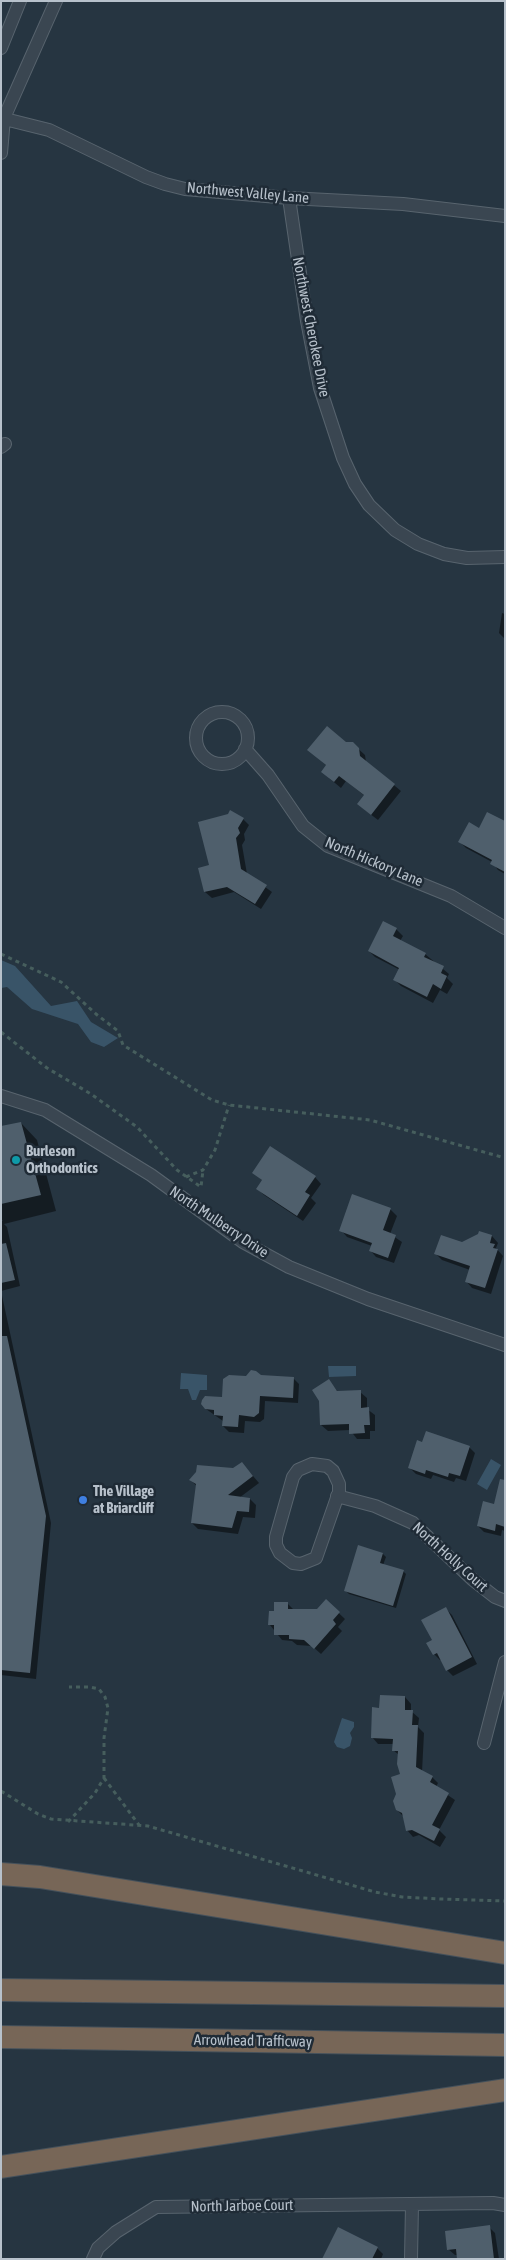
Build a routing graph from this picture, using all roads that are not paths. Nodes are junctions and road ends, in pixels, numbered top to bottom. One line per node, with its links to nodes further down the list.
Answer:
1 (20, 1): 3 (street)
2 (56, 1): 4 (street)
3 (1, 48)
4 (2, 117): 5 (street); 6 (street, Northwest Valley Lane)
5 (1, 153)
6 (289, 198): 7 (street, Northwest Valley Lane); 8 (street, Northwest Cherokee Drive)
7 (505, 216)
8 (505, 557)
9 (245, 749): 9 (street); 10 (street, North Hickory Lane)
10 (505, 928)
11 (1, 1096): 12 (street, North Mulberry Drive)
12 (505, 1345)
13 (337, 1496): 13 (street); 14 (street, North Holly Court)
14 (505, 1601)
15 (505, 1662): 16 (street)
16 (484, 1742)
17 (1, 1874): 18 (highway)
18 (505, 1953)
19 (1, 1990): 20 (highway)
20 (505, 1996)
21 (1, 2037): 22 (highway, Arrowhead Trafficway)
22 (505, 2045)
23 (505, 2090): 24 (highway)
24 (2, 2168)
25 (412, 2204): 26 (street, North Jarboe Court); 27 (street, North Jarboe Court); 28 (street)
26 (505, 2205)
27 (93, 2259)
28 (411, 2259)

